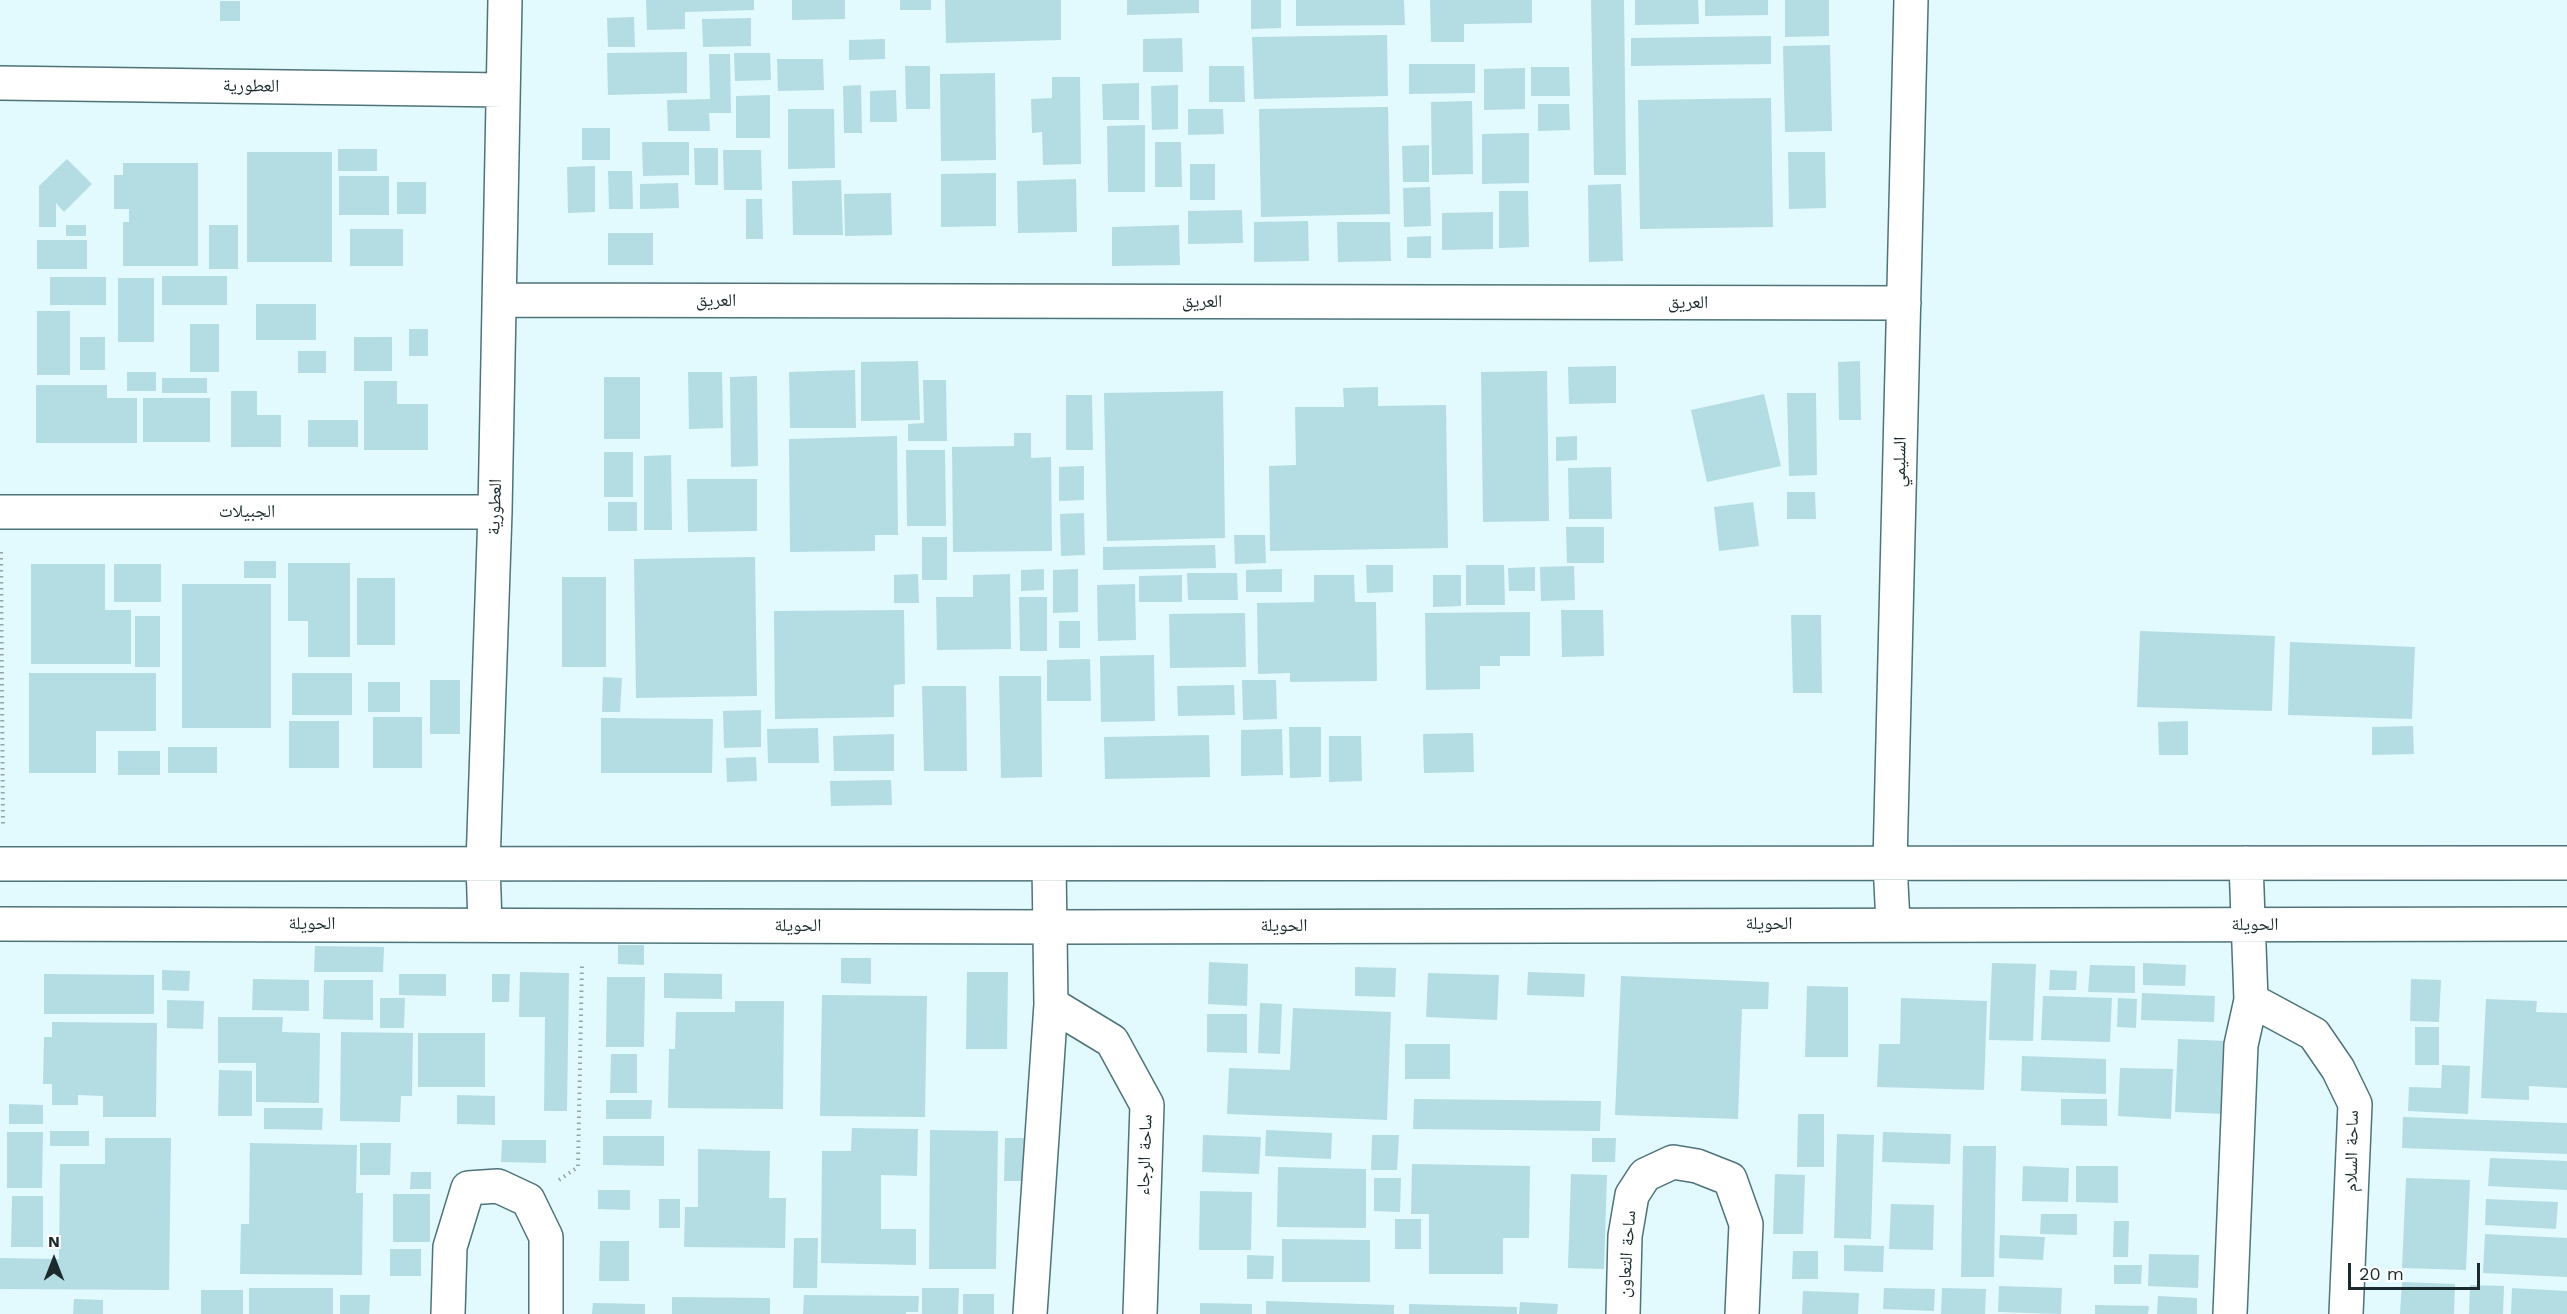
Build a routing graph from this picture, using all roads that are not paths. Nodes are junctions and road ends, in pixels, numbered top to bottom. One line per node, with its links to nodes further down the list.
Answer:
1 (505, 0): 4 (street, العطورية)
2 (1911, 0): 6 (street, السليمي)
3 (0, 83): 4 (street, العطورية)
4 (502, 90): 5 (street, العطورية)
5 (499, 300): 6 (street, العريق); 8 (street, العطورية)
6 (1905, 303): 9 (street, السليمي)
7 (0, 512): 8 (street, الجبيلات)
8 (495, 512): 13 (street, العطورية)
9 (1890, 863): 10 (street); 14 (street); 15 (street, السليمي)
10 (2246, 863): 11 (street); 19 (street)
11 (2567, 863)
12 (2, 864): 13 (street)
13 (483, 864): 14 (street); 17 (street, العطورية)
14 (1049, 864): 20 (street)
15 (1893, 923): 19 (street, الحويلة); 20 (street, الحويلة)
16 (0, 924): 17 (street, الحويلة)
17 (485, 924): 20 (street, الحويلة)
18 (2567, 924): 19 (street, الحويلة)
19 (2250, 926): 21 (street)
20 (1052, 927): 22 (street)
21 (2251, 1000): 29 (street); 30 (street, ساحة السلام)
22 (1051, 1004): 25 (street); 26 (street, ساحة الرجاء)
23 (448, 1314): 24 (street)
24 (546, 1314)
25 (1030, 1314)
26 (1140, 1314)
27 (1623, 1314): 28 (street, ساحة التعاون)
28 (1742, 1314)
29 (2230, 1314)
30 (2346, 1314)

